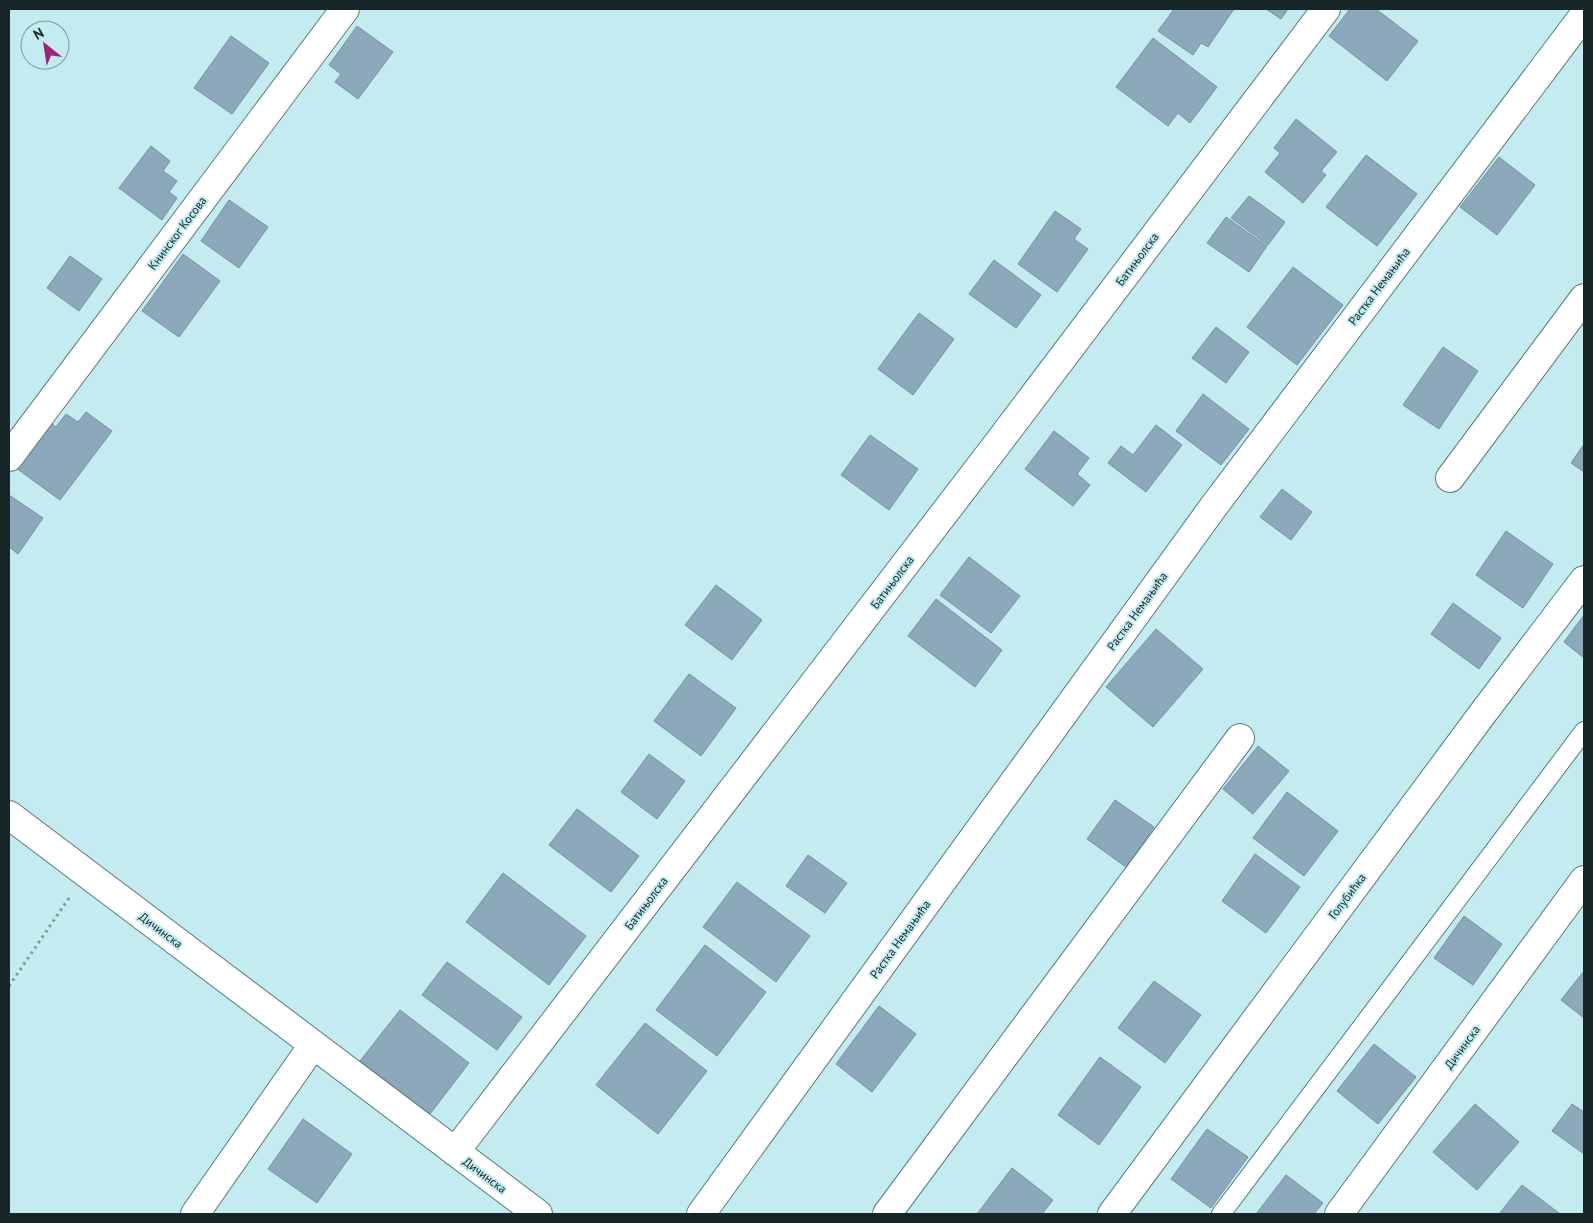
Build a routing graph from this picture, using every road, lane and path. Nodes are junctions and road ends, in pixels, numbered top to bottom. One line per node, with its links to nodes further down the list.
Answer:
1 (346, 9): 5 (street, Книнског Косова)
2 (1326, 9): 15 (street, Батињолска)
3 (1584, 15): 18 (street, Растка Немањића)
4 (1584, 298): 6 (street)
5 (9, 457)
6 (1450, 478)
7 (1584, 580): 20 (street, Голубићка)
8 (1584, 731): 21 (lane)
9 (1240, 738): 19 (street)
10 (9, 815): 11 (street, Дичинска)
11 (86, 873): 13 (path); 14 (street, Дичинска)
12 (1584, 880): 22 (street, Дичинска)
13 (9, 986)
14 (313, 1045): 15 (street, Дичинска); 16 (street)
15 (455, 1152): 17 (street, Дичинска)
16 (195, 1214)
17 (538, 1214)
18 (701, 1214)
19 (887, 1214)
20 (1112, 1214)
21 (1221, 1214)
22 (1339, 1214)

